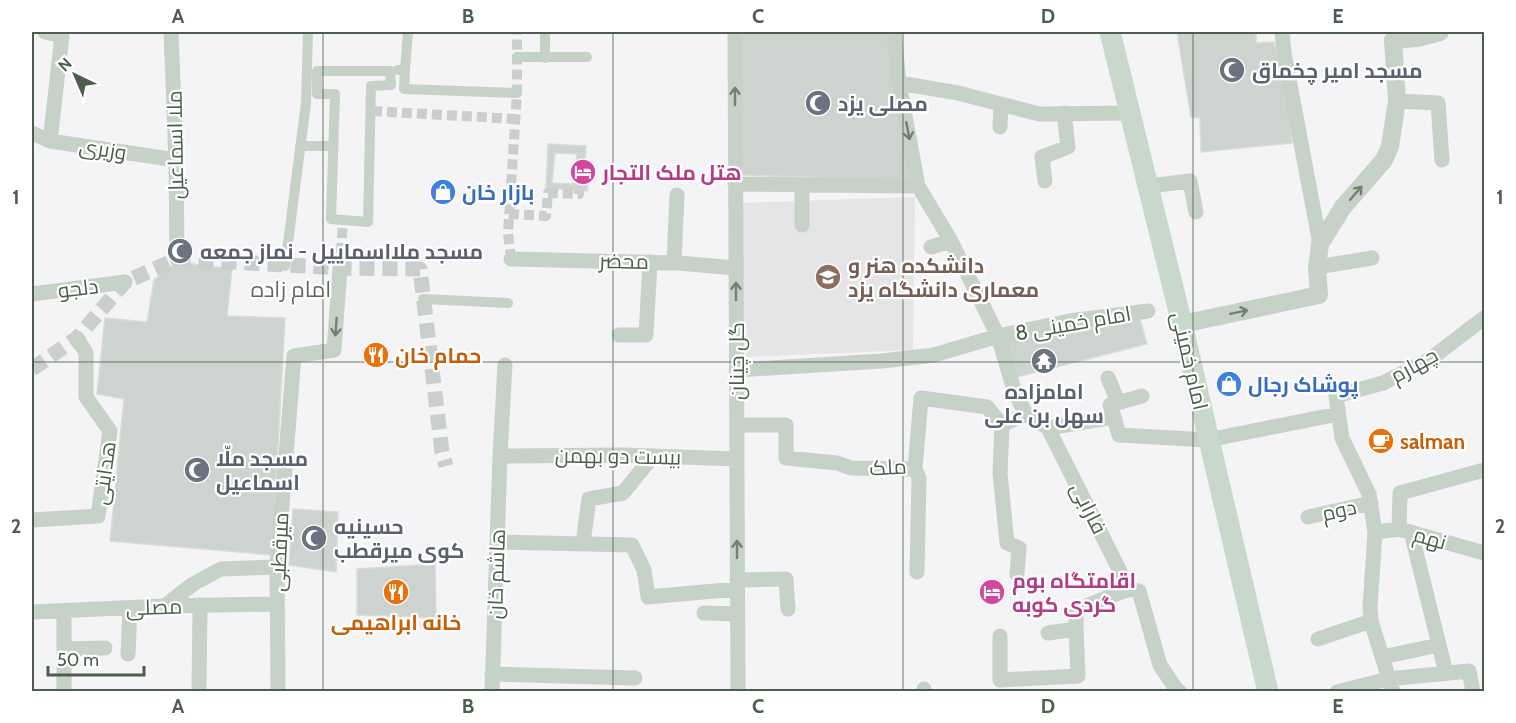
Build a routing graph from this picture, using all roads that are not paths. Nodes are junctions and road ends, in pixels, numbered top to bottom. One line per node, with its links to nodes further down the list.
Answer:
1 (45, 32): 25 (street)
2 (171, 32): 28 (street, ملا اسماعیل)
3 (308, 32): 16 (street)
4 (408, 32): 14 (street)
5 (544, 32): 13 (street)
6 (735, 32): 31 (street, گل چینان, one-way to 6)
7 (894, 32): 17 (street)
8 (1110, 32): 22 (main road, امام خمینی)
9 (1282, 32): 39 (street)
10 (1440, 32): 19 (street)
11 (517, 57): 13 (street)
12 (586, 57): 13 (street)
13 (545, 58)
14 (405, 70): 15 (street); 18 (street)
15 (390, 71): 16 (street); 27 (street)
16 (312, 75): 26 (street); 27 (street)
17 (899, 83): 20 (street); 33 (street, one-way to 33)
18 (517, 93)
19 (1397, 101): 29 (street); 39 (street, one-way to 19)
20 (1001, 104): 21 (street); 23 (street)
21 (1064, 112): 22 (street); 30 (street)
22 (1130, 113): 34 (main road, امام خمینی)
23 (1000, 128)
24 (32, 133): 25 (street, وزیری)
25 (50, 141): 28 (street, وزیری)
26 (300, 146): 27 (street); 46 (street)
27 (333, 146)
28 (176, 160): 42 (street, ملا اسماعیل)
29 (1442, 160)
30 (1045, 181)
31 (735, 184): 32 (street); 49 (street, گل چینان)
32 (802, 184): 33 (street); 37 (street)
33 (918, 186): 38 (street)
34 (1149, 186): 36 (street); 56 (main road, امام خمینی)
35 (677, 195): 45 (street)
36 (1196, 212)
37 (802, 225)
38 (951, 241): 40 (street); 58 (street)
39 (1320, 244): 47 (street)
40 (931, 247)
41 (1372, 258): 47 (street)
42 (177, 259)
43 (511, 259): 44 (street, محضر)
44 (650, 262): 45 (street, محضر); 57 (street)
45 (674, 263): 49 (street, محضر)
46 (285, 266)
47 (1317, 267): 56 (street, one-way to 47)
48 (340, 268): 84 (street, میرقطبی, one-way to 84)
49 (736, 268): 61 (street, گل چینان, one-way to 49)
50 (125, 282): 51 (street, دلجو)
51 (32, 294)
52 (423, 299): 53 (street)
53 (508, 303)
54 (1148, 311): 58 (street, امام خمینی 8)
55 (1485, 318): 66 (street, چهارم)
56 (1182, 324): 70 (main road, امام خمینی)
57 (619, 335)
58 (998, 336): 61 (street, امام خمینی 8); 65 (street)
59 (77, 338): 78 (street, هدایتی)
60 (505, 365): 71 (street, هاشم خان)
61 (736, 370): 67 (street, گل چینان)
62 (1108, 378): 64 (street)
63 (1142, 396): 64 (street)
64 (1116, 410): 69 (street); 70 (street)
65 (1026, 414): 68 (street); 69 (street)
66 (1338, 414): 70 (street); 76 (street)
67 (737, 425): 73 (street, گل چینان); 74 (street, ملک)
68 (1002, 425): 74 (street, ملک); 86 (street)
69 (1048, 428): 88 (street, فارابی)
70 (1208, 440): 118 (main road, امام خمینی)
71 (500, 456): 72 (street, بیست دو بهمن); 81 (street, هاشم خان)
72 (653, 456): 73 (street, بیست دو بهمن); 82 (street)
73 (737, 459): 87 (street, گل چینان, one-way to 73)
74 (915, 470): 85 (street)
75 (1485, 471): 79 (street)
76 (1371, 503): 77 (street, دوم); 80 (street)
77 (1308, 517)
78 (32, 520)
79 (1405, 531): 80 (street, نهم); 83 (street, نهم); 103 (street)
80 (1375, 532): 98 (street)
81 (497, 542): 82 (street); 109 (street, هاشم خان)
82 (583, 543): 87 (street)
83 (1485, 553)
84 (277, 567): 89 (street, میرقطبی); 91 (street)
85 (917, 573)
86 (1017, 574)
87 (737, 584): 93 (street); 97 (street, گل چینان)
88 (1129, 589): 99 (street); 112 (street, فارابی)
89 (276, 604): 90 (street, مصلی); 115 (street, میرقطبی)
90 (200, 605): 91 (street, مصلی); 114 (street)
91 (165, 606): 92 (street, مصلی)
92 (130, 608): 94 (street, مصلی); 106 (street)
93 (788, 609)
94 (64, 611): 95 (street, مصلی); 105 (street)
95 (32, 612)
96 (704, 614): 97 (street)
97 (737, 614): 117 (street, گل چینان)
98 (1371, 621): 102 (street); 107 (street)
99 (1076, 629): 100 (street); 101 (street)
100 (1048, 633)
101 (1000, 636)
102 (1318, 639)
103 (1439, 645): 107 (street); 108 (street)
104 (105, 648): 105 (street)
105 (64, 649): 113 (street)
106 (128, 654)
107 (1382, 657): 111 (street)
108 (1446, 673): 111 (street); 120 (street)
109 (492, 674): 110 (street); 116 (street, هاشم خان)
110 (635, 678)
111 (1390, 685): 119 (street)
112 (1176, 691)
113 (64, 692)
114 (198, 692)
115 (278, 692)
116 (492, 692)
117 (738, 692)
118 (1268, 692)
119 (1337, 692)
120 (1473, 692)

